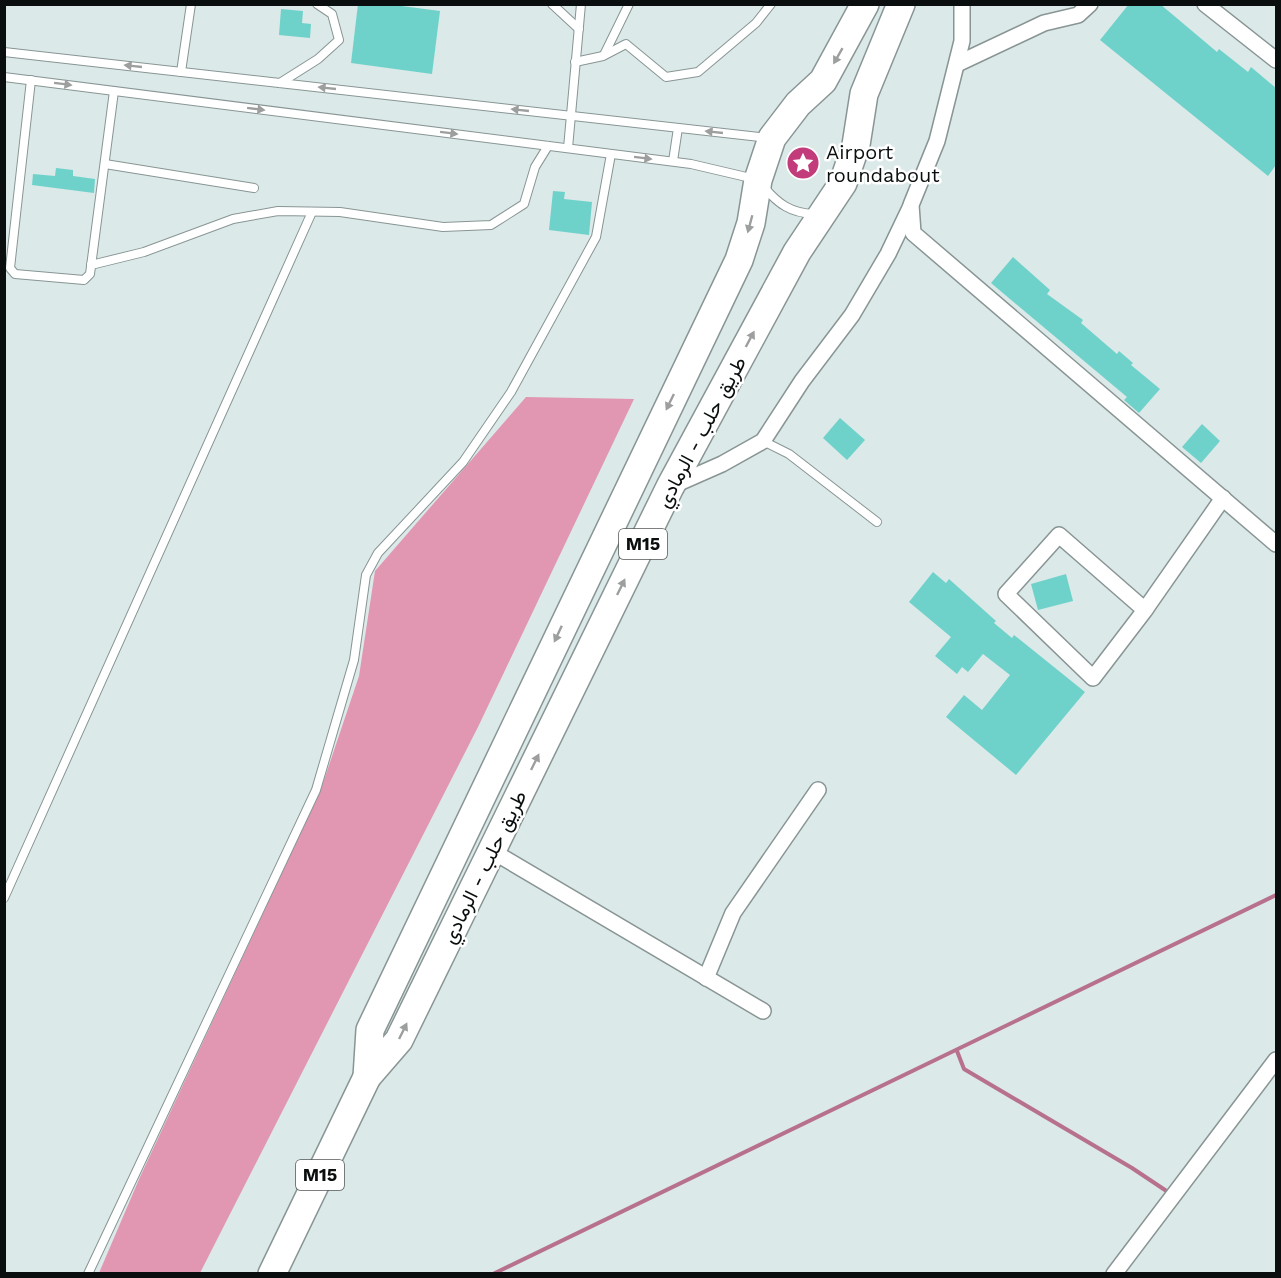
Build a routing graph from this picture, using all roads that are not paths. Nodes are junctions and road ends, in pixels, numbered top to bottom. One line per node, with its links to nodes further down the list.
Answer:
1 (191, 4): 18 (lane)
2 (317, 4): 21 (lane)
3 (552, 4): 12 (lane)
4 (581, 4): 12 (lane)
5 (628, 4): 14 (lane)
6 (771, 4): 14 (lane)
7 (865, 4): 25 (highway, طريق حلب - الرمادي / M15, one-way to 25)
8 (901, 4): 35 (highway, طريق حلب - الرمادي / M15)
9 (962, 4): 17 (street)
10 (1090, 4): 17 (street)
11 (1205, 4): 15 (street)
12 (579, 29): 16 (lane)
13 (4, 52): 18 (lane, one-way to 13)
14 (603, 56): 16 (lane)
15 (1276, 60)
16 (575, 62): 23 (lane)
17 (957, 64): 33 (street)
18 (181, 72): 21 (lane)
19 (4, 77): 20 (lane)
20 (31, 80): 22 (lane, one-way to 22); 36 (lane)
21 (280, 83): 23 (lane, one-way to 21)
22 (114, 91): 26 (lane, one-way to 26); 30 (lane)
23 (571, 116): 24 (lane); 27 (lane)
24 (678, 128): 25 (lane, one-way to 24); 29 (lane)
25 (772, 138): 31 (highway, طريق حلب - الرمادي / M15)
26 (548, 146): 27 (lane); 34 (lane)
27 (568, 148): 28 (lane)
28 (611, 154): 29 (lane, one-way to 29); 50 (lane)
29 (673, 161): 31 (lane)
30 (105, 164): 32 (lane); 36 (lane)
31 (758, 180): 35 (lane); 49 (highway, طريق حلب - الرمادي / M15, one-way to 49)
32 (254, 188)
33 (911, 206): 37 (street); 39 (street)
34 (312, 212): 36 (lane); 45 (lane)
35 (822, 214): 38 (highway, طريق حلب - الرمادي / M15, one-way to 35)
36 (91, 265)
37 (763, 441): 38 (street); 40 (lane)
38 (670, 487): 44 (highway, طريق حلب - الرمادي / M15, one-way to 38)
39 (1223, 498): 41 (street); 42 (street)
40 (877, 522)
41 (1276, 544)
42 (1145, 610): 42 (street)
43 (818, 790): 46 (street)
44 (492, 851): 46 (street); 49 (highway, طريق حلب - الرمادي / M15, one-way to 44)
45 (4, 898)
46 (706, 978): 47 (street)
47 (763, 1011)
48 (1276, 1060): 52 (street)
49 (367, 1077): 51 (highway, طريق حلب - الرمادي / M15)
50 (88, 1274)
51 (272, 1274)
52 (1114, 1274)

